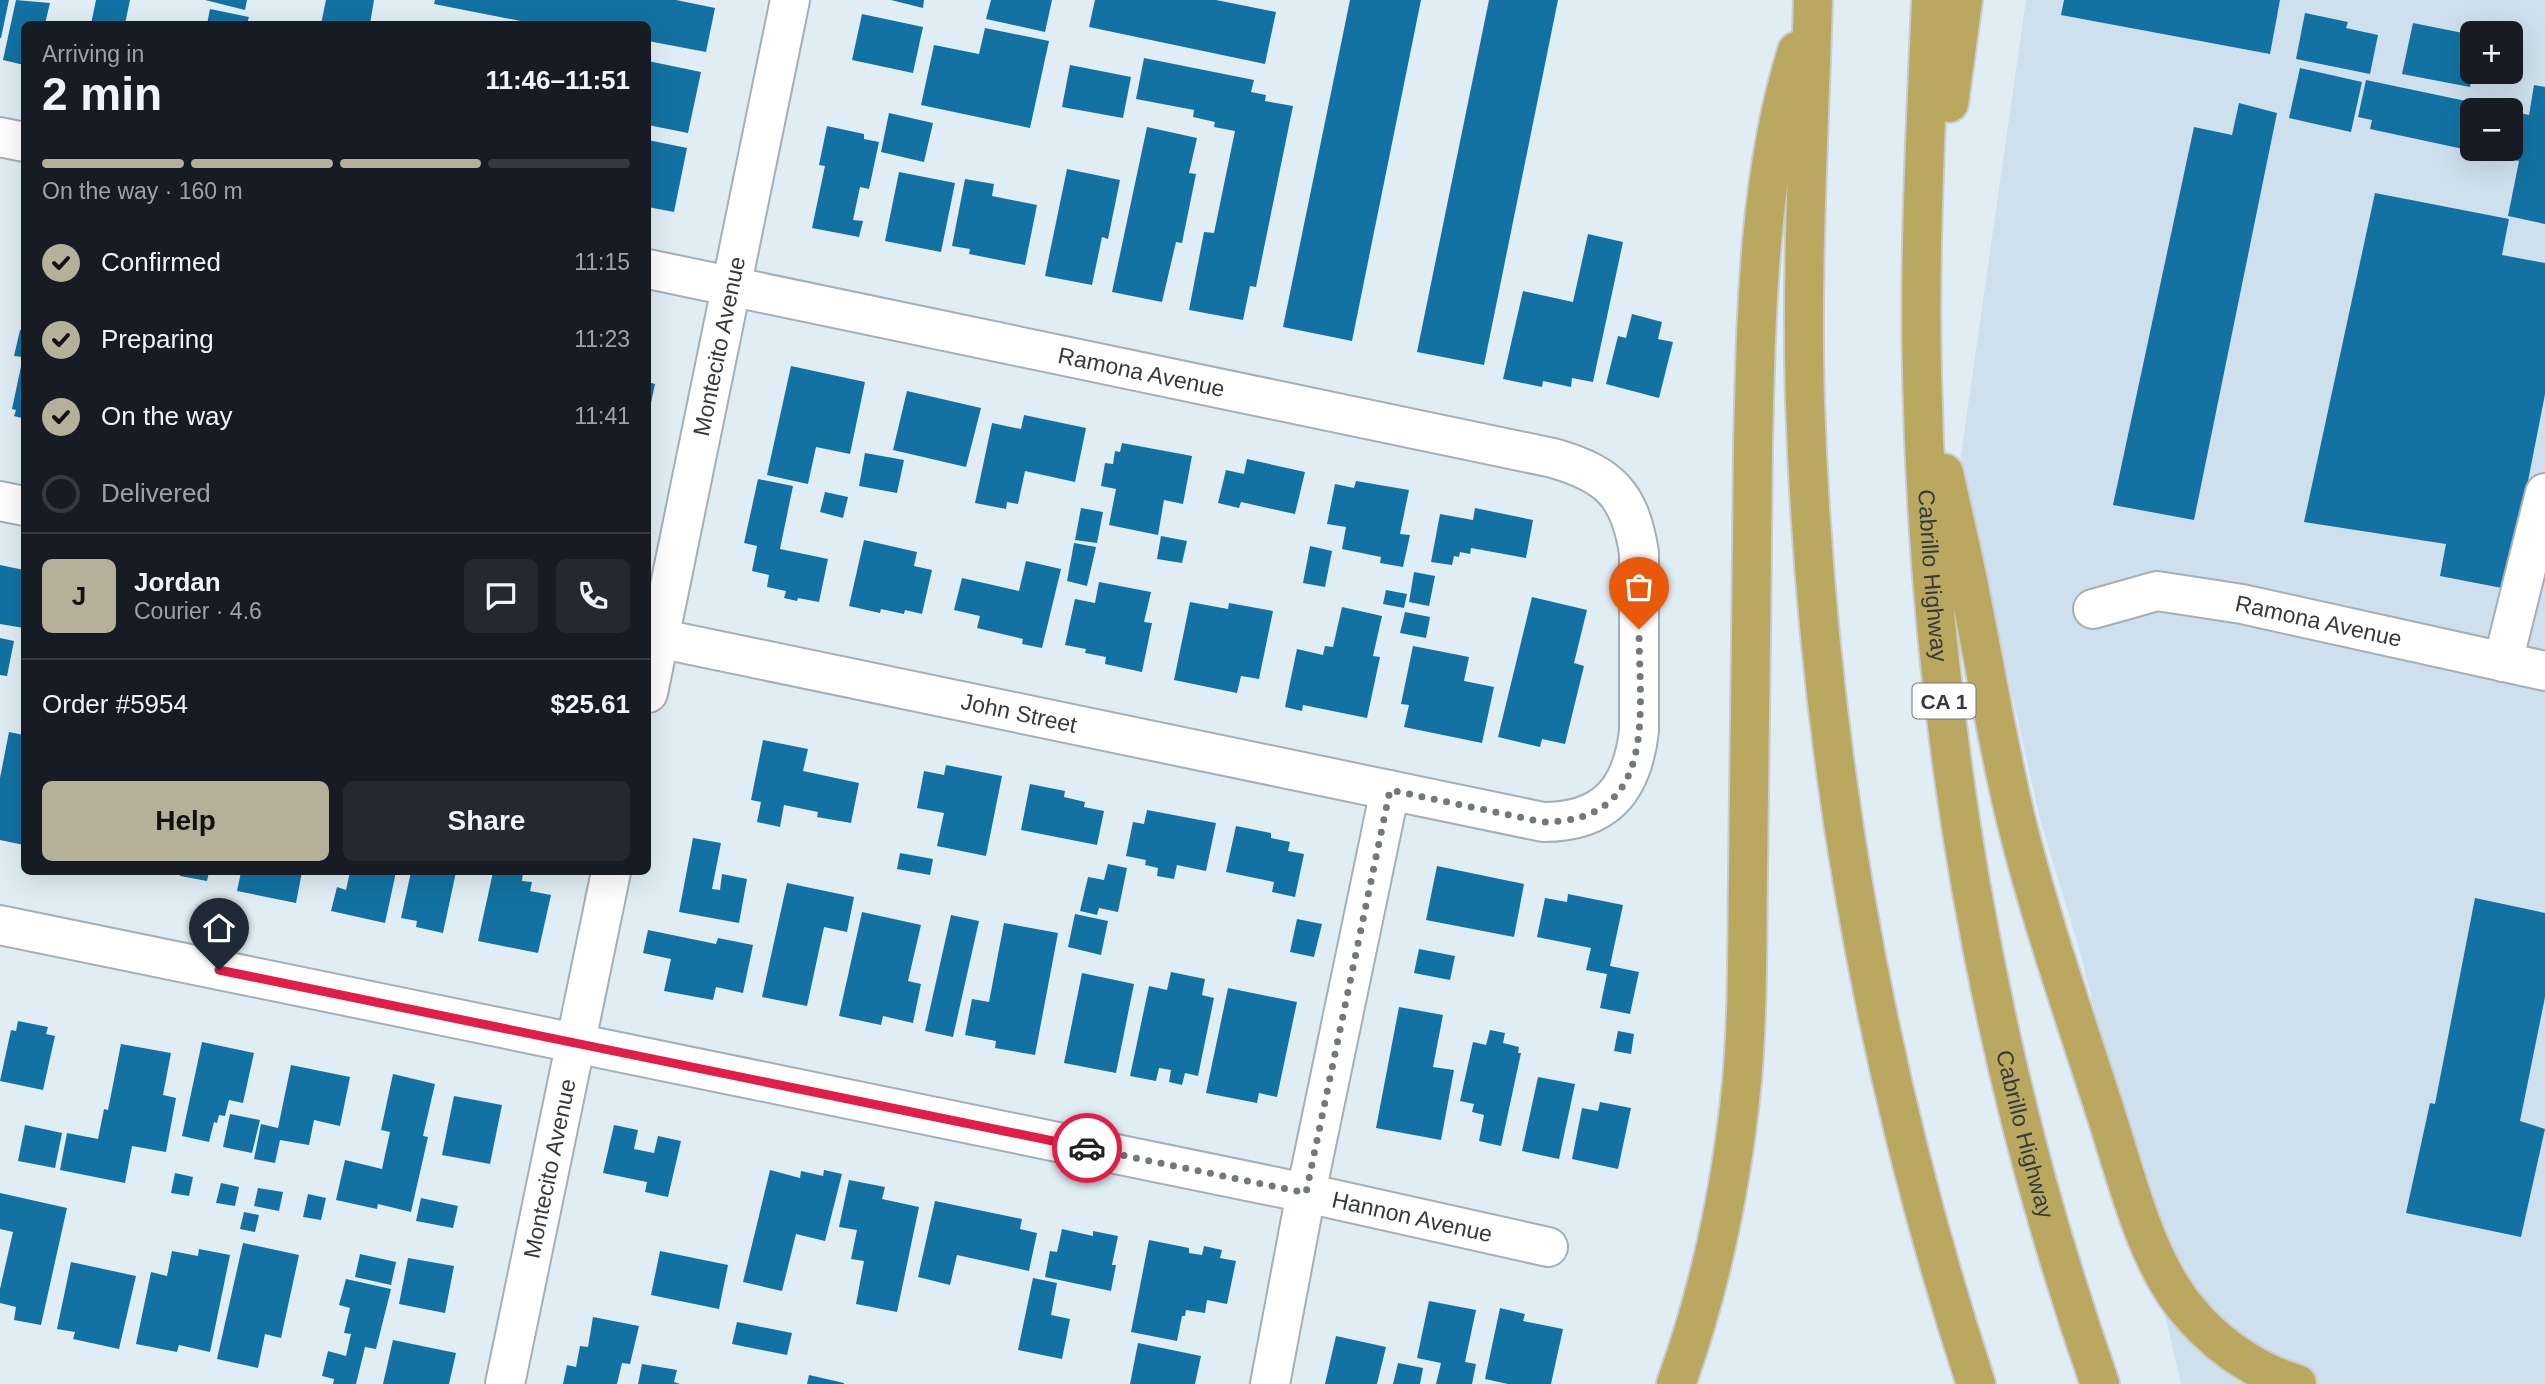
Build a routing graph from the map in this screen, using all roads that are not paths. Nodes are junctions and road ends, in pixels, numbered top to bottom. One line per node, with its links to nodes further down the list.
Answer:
1 (790, 0): 8 (street, Montecito Avenue)
2 (1931, 0): 9 (highway, Cabrillo Highway / CA 1)
3 (1963, 0): 9 (highway)
4 (1813, 3): 28 (highway); 29 (highway)
5 (0, 138): 6 (street)
6 (21, 142)
7 (651, 270): 8 (street, Ramona Avenue)
8 (731, 286): 13 (street, Ramona Avenue); 16 (street, Montecito Avenue)
9 (1921, 292): 10 (highway, Cabrillo Highway / CA 1)
10 (1922, 371): 30 (highway, Cabrillo Highway / CA 1); 31 (highway)
11 (2545, 493): 18 (street)
12 (0, 501): 14 (street)
13 (1624, 501): 20 (street, John Street)
14 (21, 505)
15 (2093, 609): 18 (street, Ramona Avenue)
16 (653, 638): 17 (street, Montecito Avenue); 20 (street, John Street)
17 (651, 660)
18 (2502, 662): 19 (street, Ramona Avenue)
19 (2545, 671)
20 (1390, 790): 24 (street)
21 (610, 875): 23 (street, Montecito Avenue)
22 (0, 925): 23 (street, Hannon Avenue)
23 (576, 1044): 24 (street, Hannon Avenue); 26 (street, Montecito Avenue)
24 (1306, 1193): 25 (street, Hannon Avenue); 27 (street)
25 (1548, 1247)
26 (505, 1384)
27 (1270, 1384)
28 (1676, 1384)
29 (1976, 1384)
30 (2100, 1384)
31 (2297, 1384)

